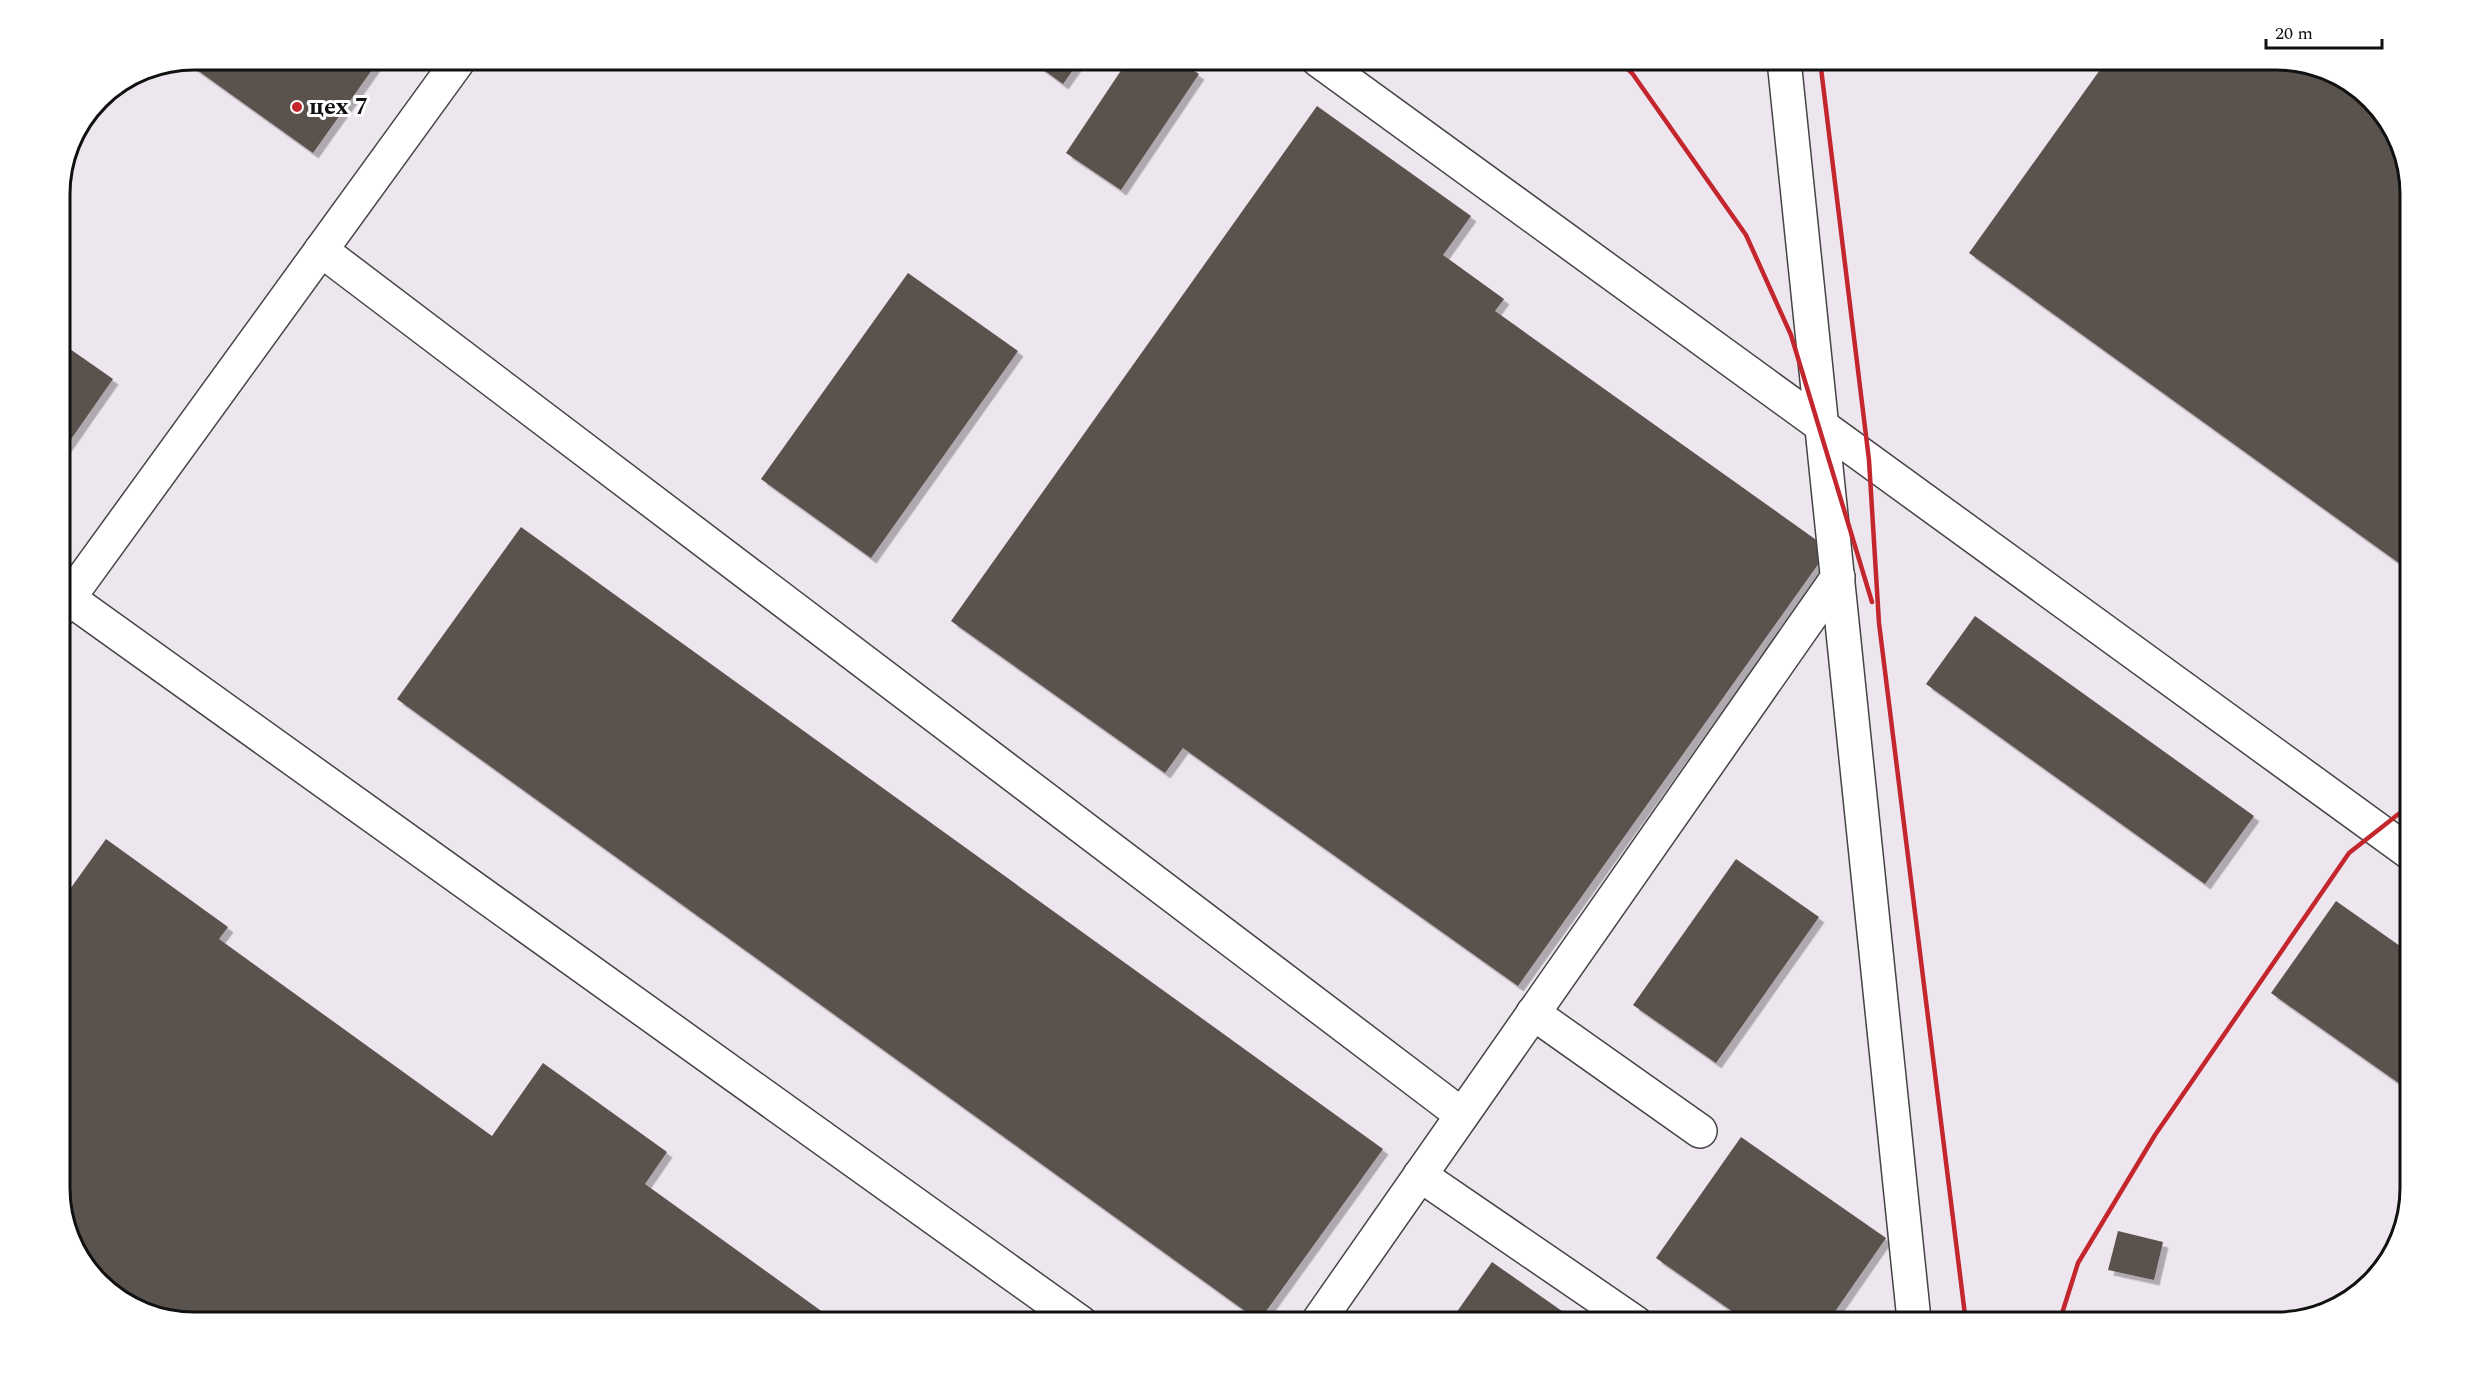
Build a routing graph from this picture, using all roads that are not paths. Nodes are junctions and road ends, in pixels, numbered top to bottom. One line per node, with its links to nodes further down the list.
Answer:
1 (452, 70): 4 (lane)
2 (1332, 70): 5 (lane)
3 (1785, 70): 5 (lane)
4 (321, 250): 7 (lane); 11 (lane)
5 (1822, 426): 6 (lane); 9 (lane)
6 (1838, 577): 10 (lane); 17 (lane)
7 (71, 589)
8 (71, 606): 14 (lane)
9 (2400, 845)
10 (1533, 1013): 11 (lane); 12 (lane)
11 (1462, 1115): 13 (lane)
12 (1700, 1131)
13 (1420, 1175): 15 (lane); 16 (lane)
14 (1066, 1312)
15 (1325, 1312)
16 (1620, 1312)
17 (1913, 1312)

